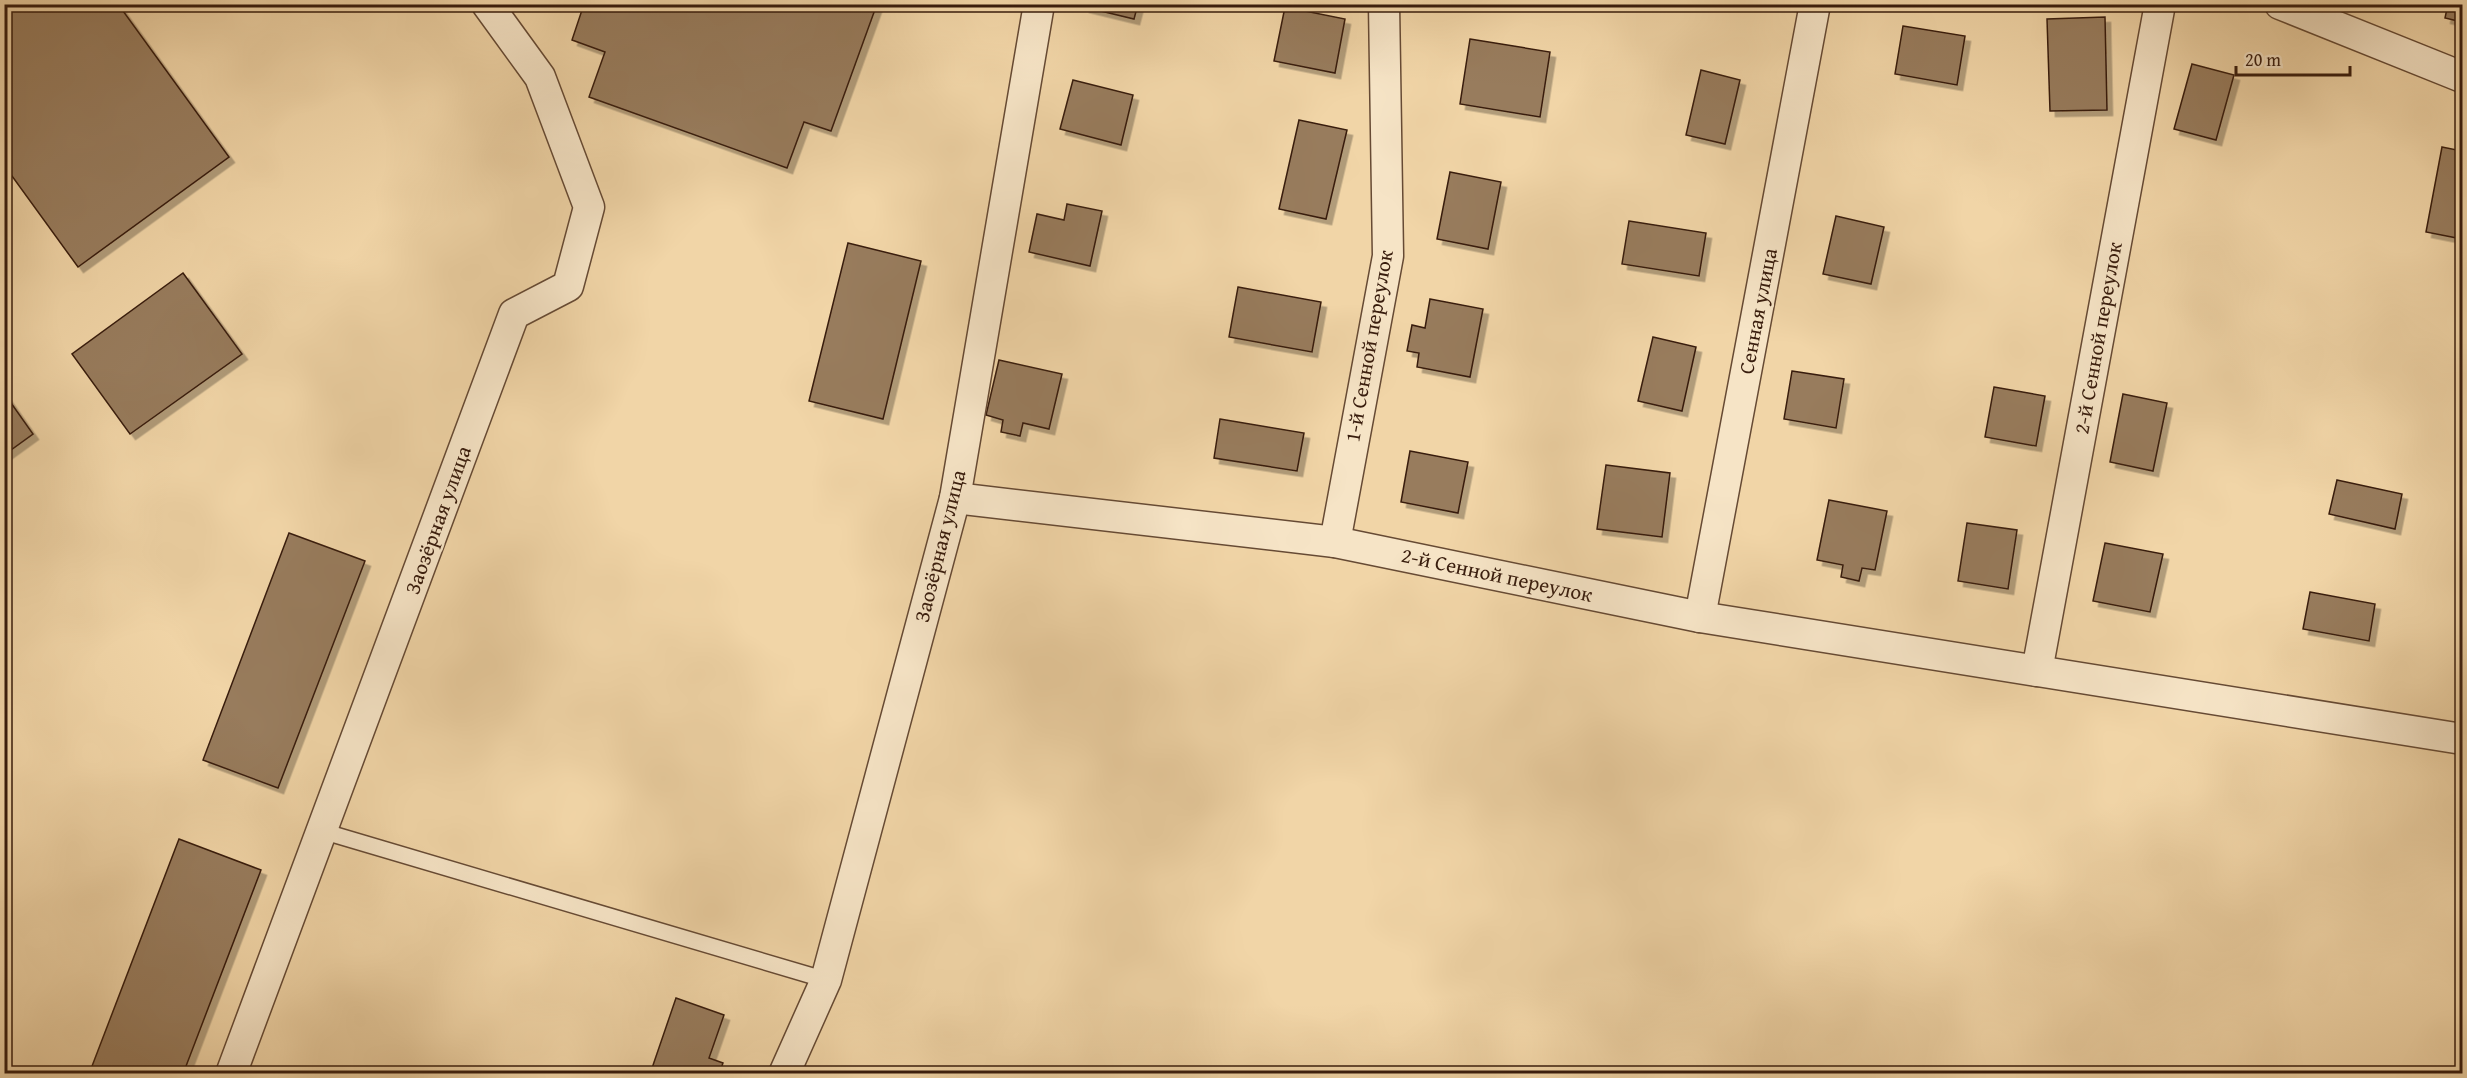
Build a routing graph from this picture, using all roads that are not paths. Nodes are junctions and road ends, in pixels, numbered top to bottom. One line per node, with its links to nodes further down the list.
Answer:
1 (487, 4): 13 (street, Заозёрная улица)
2 (1039, 4): 8 (street, Заозёрная улица)
3 (1384, 4): 9 (street, 1-й Сенной переулок)
4 (1815, 4): 10 (street, Сенная улица)
5 (2160, 4): 11 (street, 2-й Сенной переулок)
6 (2280, 4): 7 (street)
7 (2463, 77)
8 (955, 498): 9 (street, 2-й Сенной переулок); 14 (street, Заозёрная улица)
9 (1335, 542): 10 (street, 2-й Сенной переулок)
10 (1700, 617): 11 (street, 2-й Сенной переулок)
11 (2037, 671): 12 (street, 2-й Сенной переулок)
12 (2463, 739)
13 (322, 831): 14 (lane); 15 (street, Заозёрная улица)
14 (826, 980): 16 (street, Заозёрная улица)
15 (231, 1074)
16 (784, 1074)

